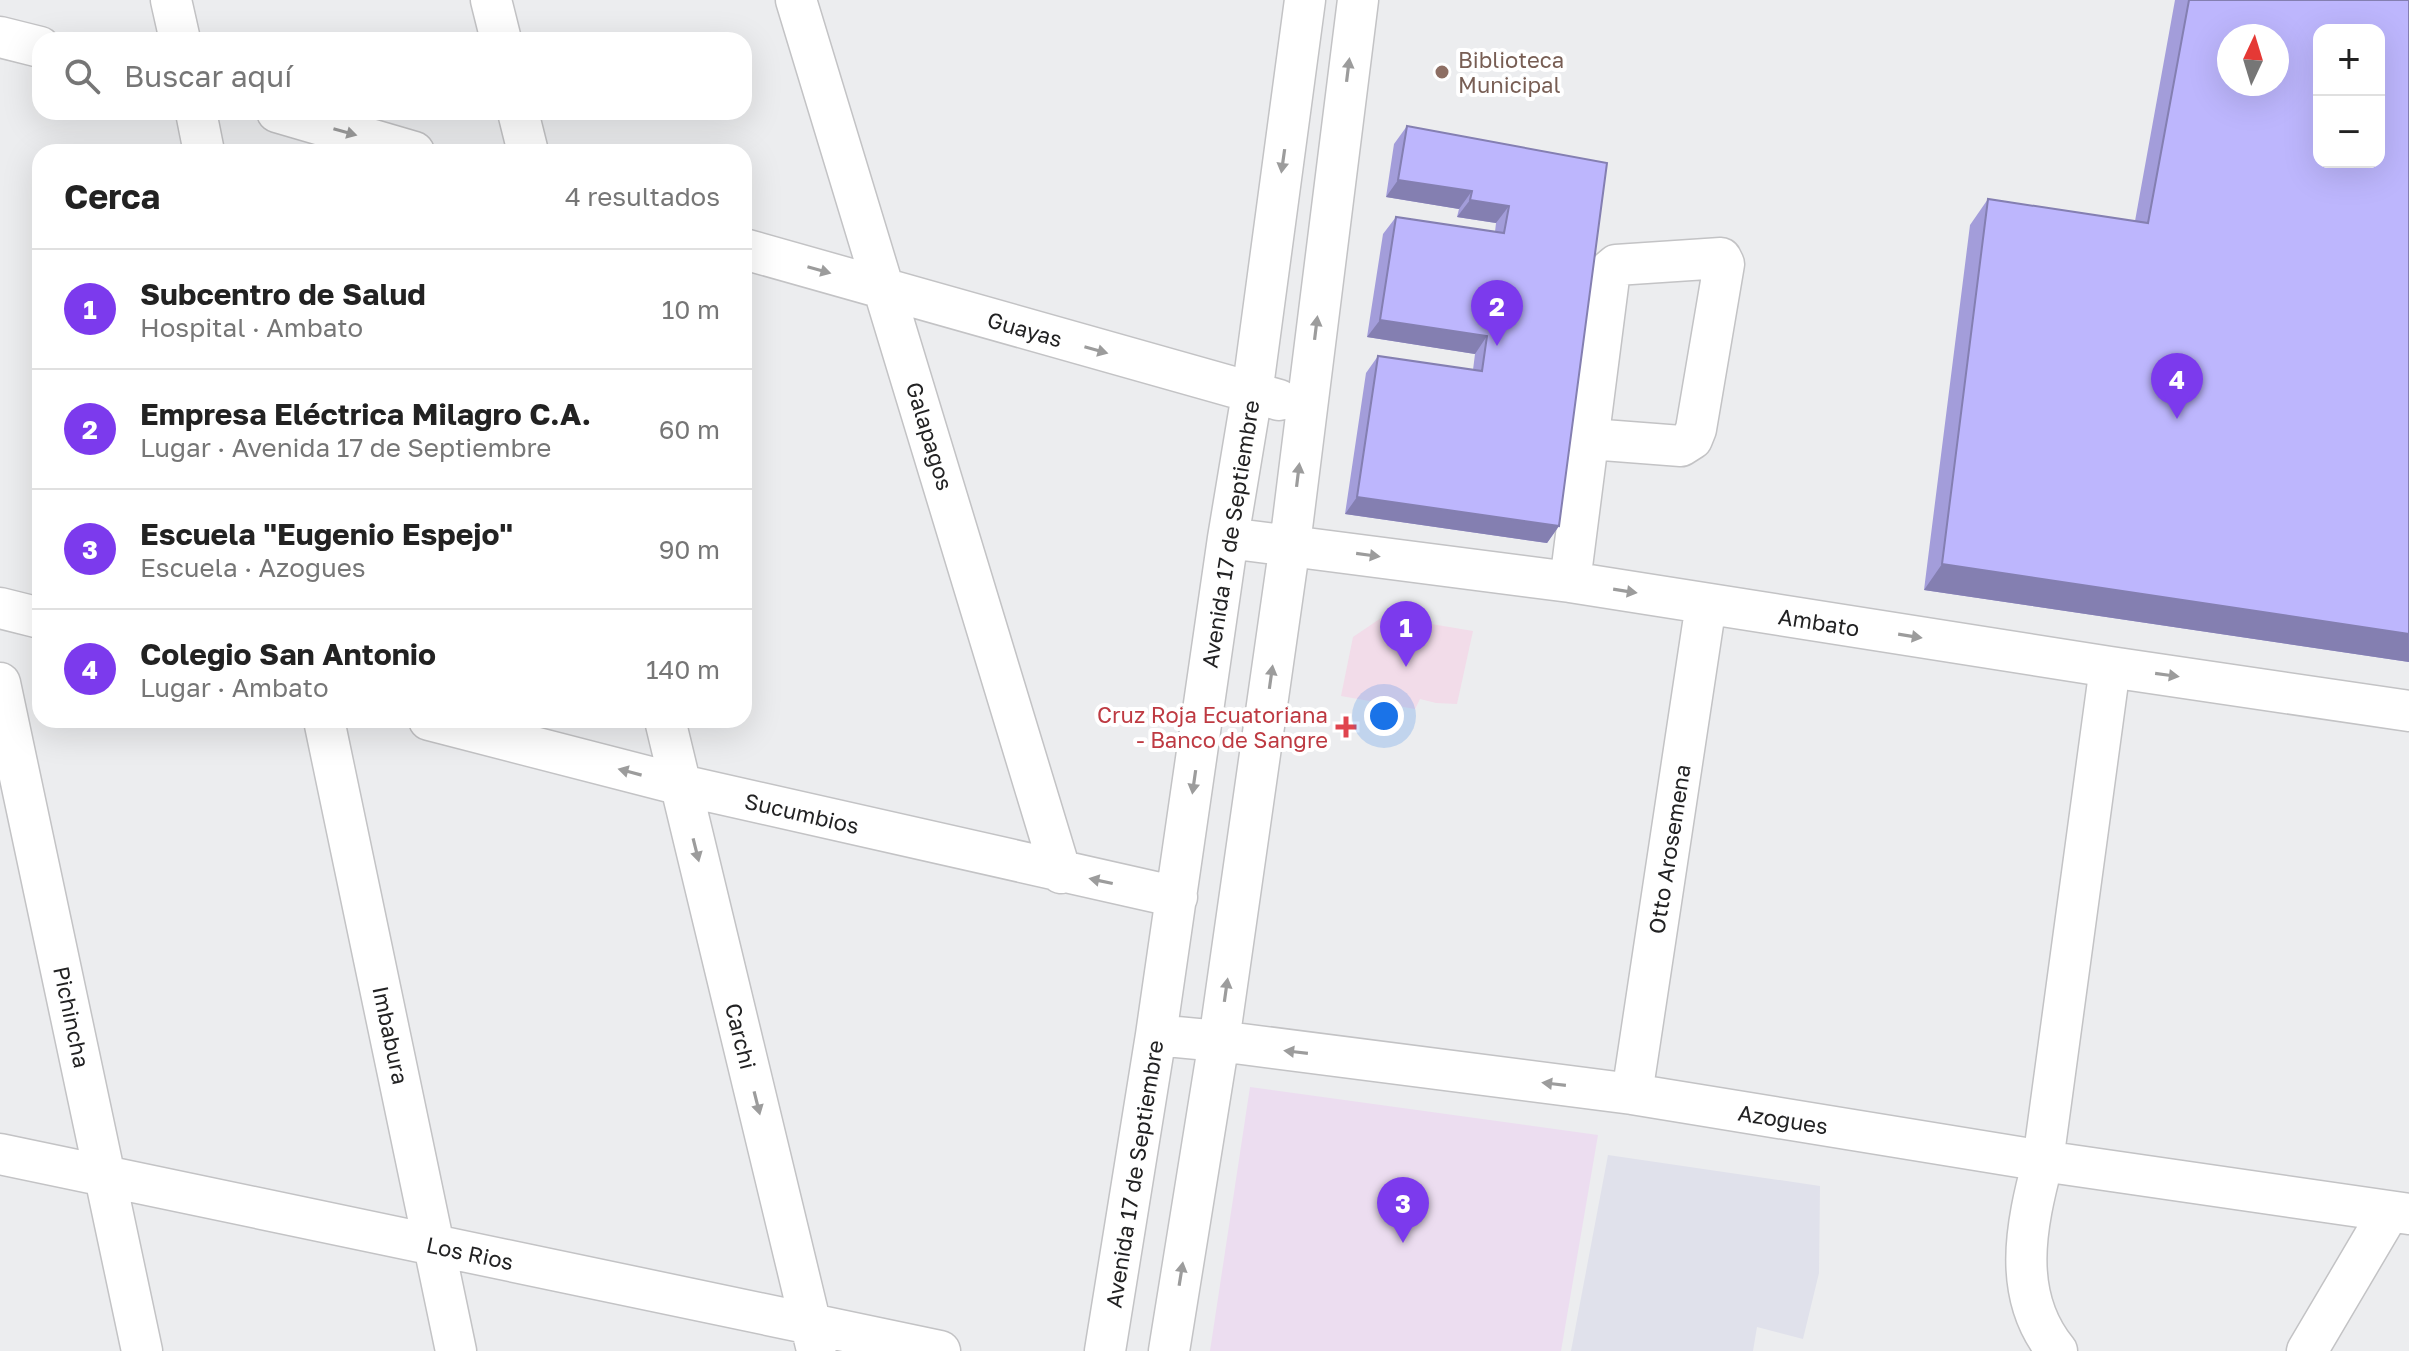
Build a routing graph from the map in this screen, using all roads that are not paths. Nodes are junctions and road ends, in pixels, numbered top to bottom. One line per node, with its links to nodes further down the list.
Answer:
1 (171, 0): 6 (street)
2 (491, 0): 7 (street)
3 (796, 0): 17 (street, Galapagos)
4 (1305, 0): 18 (street, Avenida 17 de Septiembre, one-way to 18)
5 (1358, 0): 19 (street, one-way to 5)
6 (178, 32)
7 (499, 32)
8 (0, 37): 9 (street)
9 (32, 45)
10 (198, 120): 13 (street)
11 (304, 120): 14 (street, one-way to 14)
12 (520, 120): 15 (street)
13 (202, 144)
14 (387, 144)
15 (526, 144)
16 (752, 251): 17 (street, Guayas, one-way to 17)
17 (886, 290): 18 (street, Guayas, one-way to 18); 34 (street, Galapagos)
18 (1252, 394): 19 (street, Guayas); 21 (street, Avenida 17 de Septiembre)
19 (1306, 406): 22 (street, one-way to 19)
20 (1590, 439): 20 (street); 23 (street)
21 (1228, 538): 22 (street, Ambato); 35 (street, Avenida 17 de Septiembre, one-way to 35)
22 (1290, 544): 23 (street, Ambato, one-way to 23); 37 (street, one-way to 22)
23 (1570, 582): 24 (street, Ambato, one-way to 24)
24 (1706, 604): 27 (street, Ambato, one-way to 27); 38 (street, Otto Arosemena)
25 (0, 608): 26 (street)
26 (32, 616)
27 (2110, 667): 29 (street, Ambato, one-way to 29); 40 (street)
28 (0, 683): 41 (street, Pichincha)
29 (2409, 711)
30 (326, 728): 43 (street, Imbabura)
31 (460, 728): 33 (street, Sucumbios, one-way to 31)
32 (667, 728): 33 (street, Carchi)
33 (681, 785): 34 (street, Sucumbios); 44 (street, Carchi, one-way to 44)
34 (1061, 873): 35 (street, Sucumbios, one-way to 34)
35 (1177, 897): 36 (street, Avenida 17 de Septiembre)
36 (1156, 1035): 37 (street, Azogues); 48 (street, Avenida 17 de Septiembre)
37 (1219, 1041): 38 (street, Azogues, one-way to 37); 49 (street, one-way to 37)
38 (1632, 1094): 40 (street, Azogues)
39 (0, 1154): 41 (street, Los Rios)
40 (2043, 1161): 42 (street, Azogues); 50 (street)
41 (106, 1177): 43 (street, Los Rios); 45 (street, Pichincha)
42 (2399, 1213): 51 (street)
43 (435, 1246): 44 (street, Los Rios); 46 (street, Imbabura)
44 (814, 1338): 47 (street, Los Rios)
45 (142, 1351)
46 (456, 1351)
47 (940, 1351)
48 (1105, 1351)
49 (1169, 1351)
50 (2057, 1351)
51 (2307, 1351)

